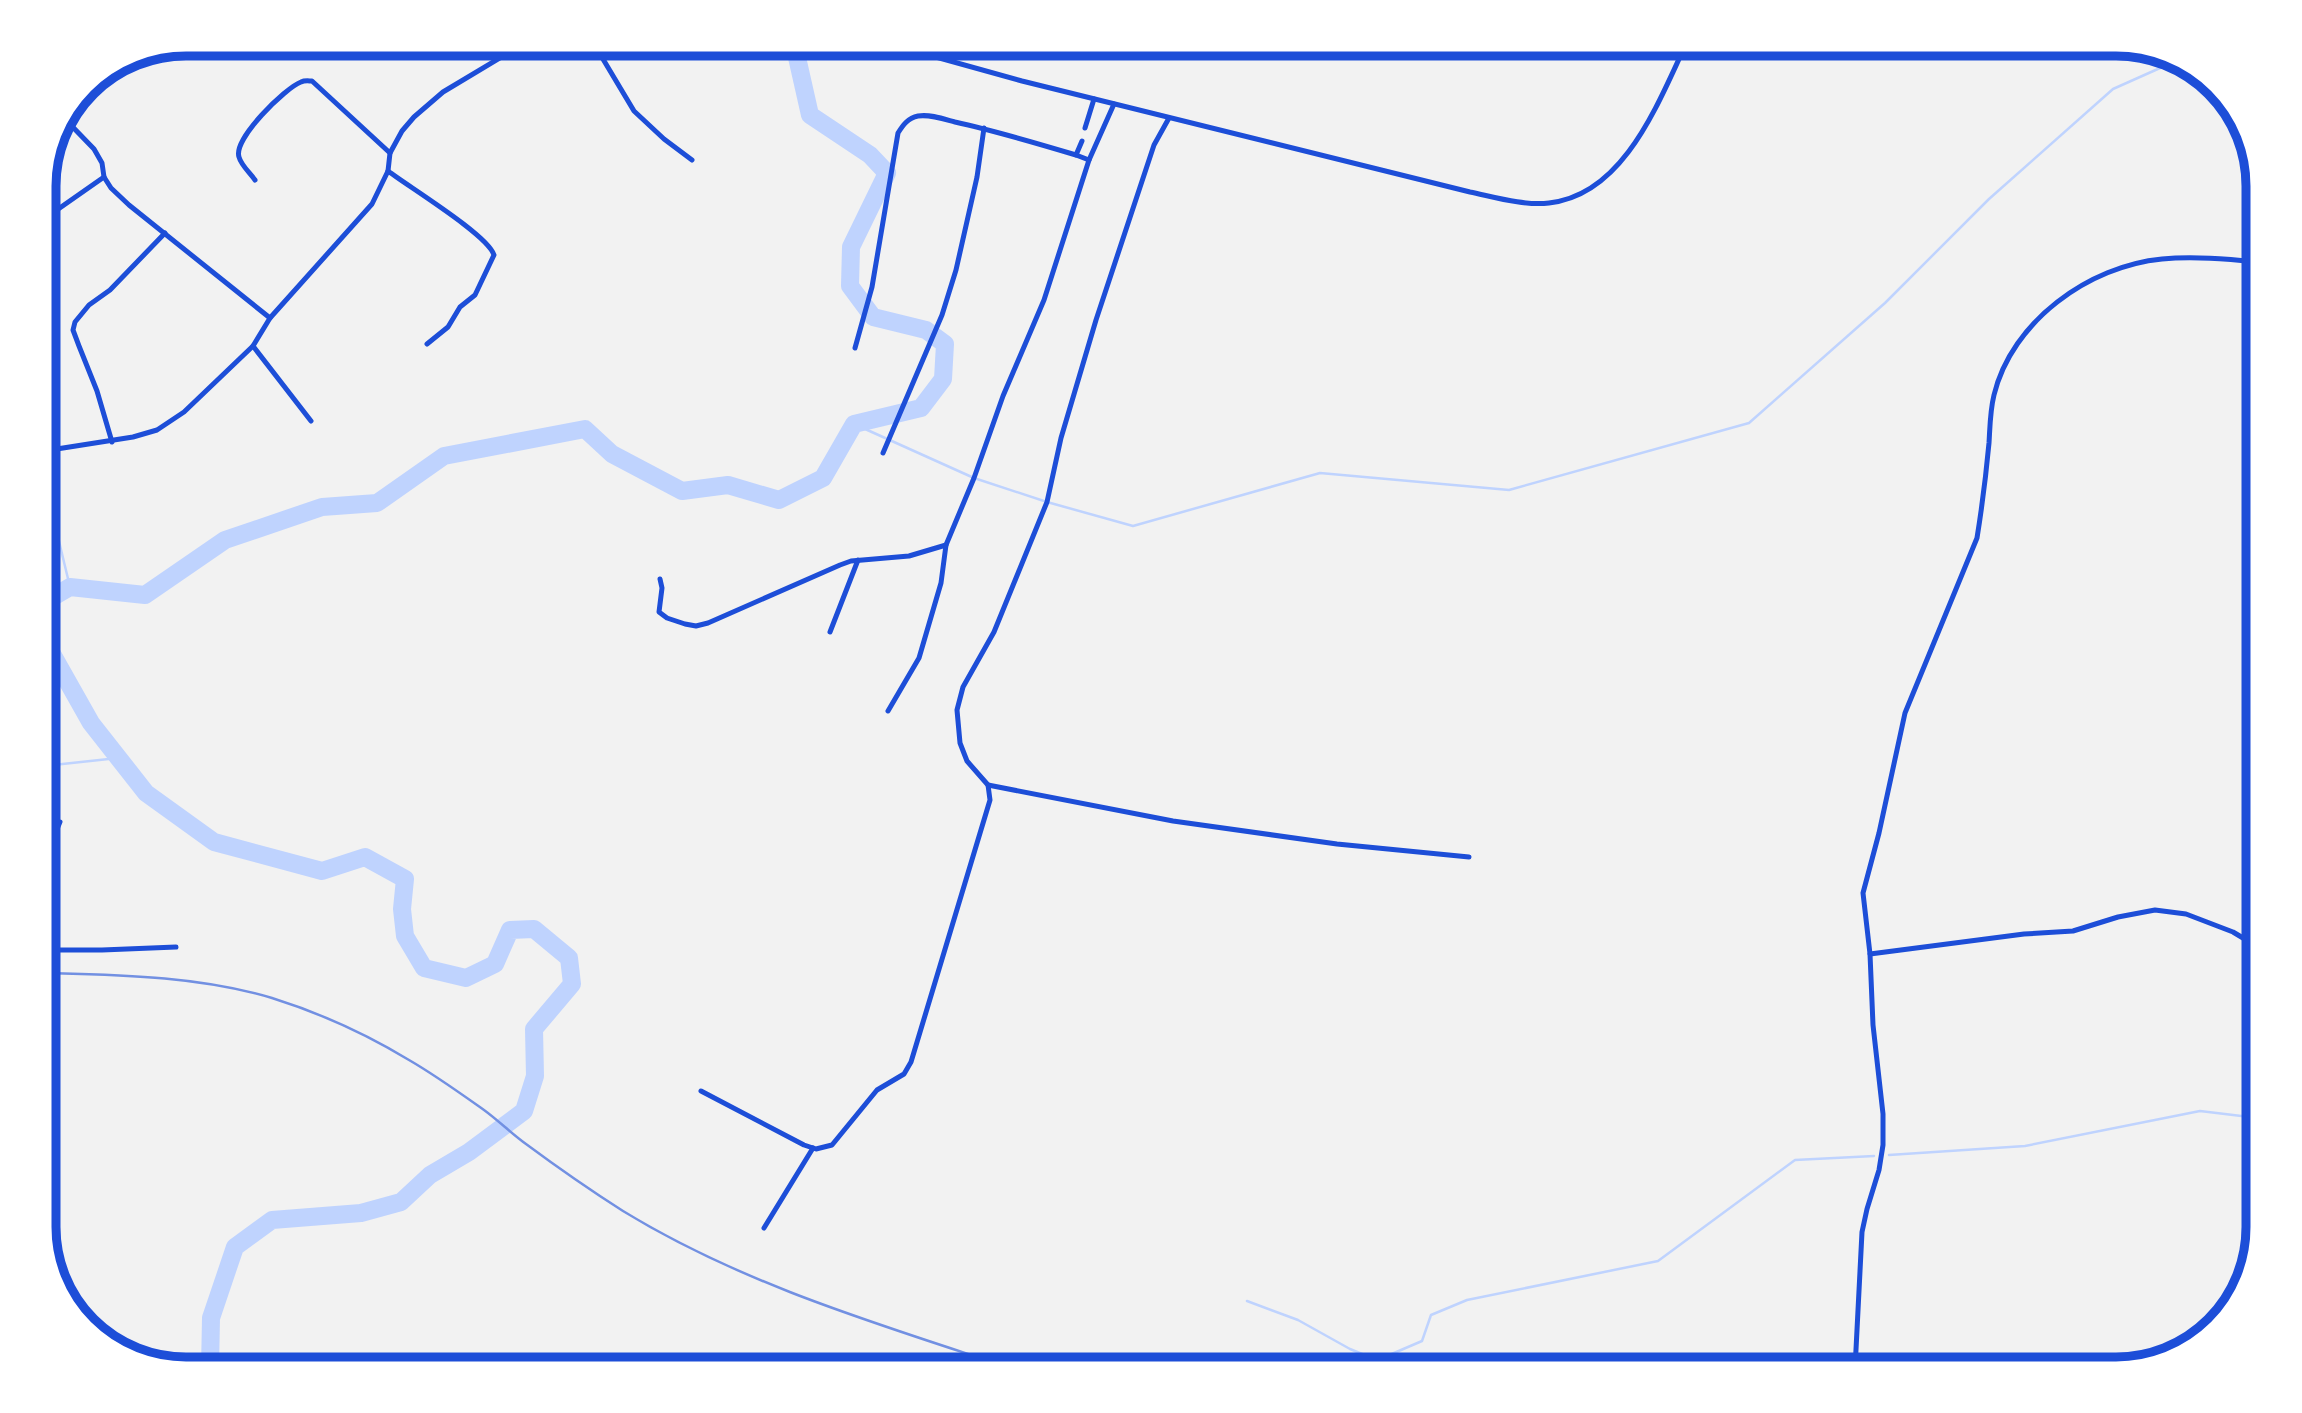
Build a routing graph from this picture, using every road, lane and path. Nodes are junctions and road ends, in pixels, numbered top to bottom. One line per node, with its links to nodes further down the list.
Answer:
1 (503, 56): 12 (street)
2 (601, 56): 14 (street)
3 (932, 56): 5 (street)
4 (1680, 56): 7 (street)
5 (1094, 99): 6 (street); 10 (street)
6 (1114, 104): 7 (street); 15 (street)
7 (1170, 118): 35 (street)
8 (71, 125): 17 (street)
9 (984, 128): 13 (street); 25 (street); 29 (street)
10 (1085, 128)
11 (1082, 141): 13 (street)
12 (390, 153): 16 (street); 18 (street)
13 (1076, 155): 15 (street)
14 (692, 160)
15 (1089, 160): 30 (street)
16 (388, 171): 22 (street); 23 (street)
17 (104, 177): 19 (street); 20 (street)
18 (255, 180)
19 (56, 211)
20 (165, 233): 22 (street); 27 (street)
21 (2246, 261): 42 (street)
22 (270, 318): 24 (street)
23 (427, 344)
24 (253, 346): 26 (street); 27 (street)
25 (855, 348)
26 (311, 421)
27 (112, 442): 28 (street)
28 (56, 449)
29 (883, 453)
30 (946, 545): 31 (street); 34 (street)
31 (858, 560): 32 (street); 33 (street)
32 (660, 579)
33 (830, 632)
34 (888, 710)
35 (988, 785): 38 (street); 44 (street)
36 (61, 822): 37 (street)
37 (56, 831)
38 (1469, 857)
39 (2246, 940): 42 (street)
40 (176, 947): 41 (street)
41 (56, 949)
42 (1870, 954): 46 (street)
43 (701, 1091): 44 (street)
44 (813, 1148): 45 (street)
45 (764, 1228)
46 (1856, 1357)

